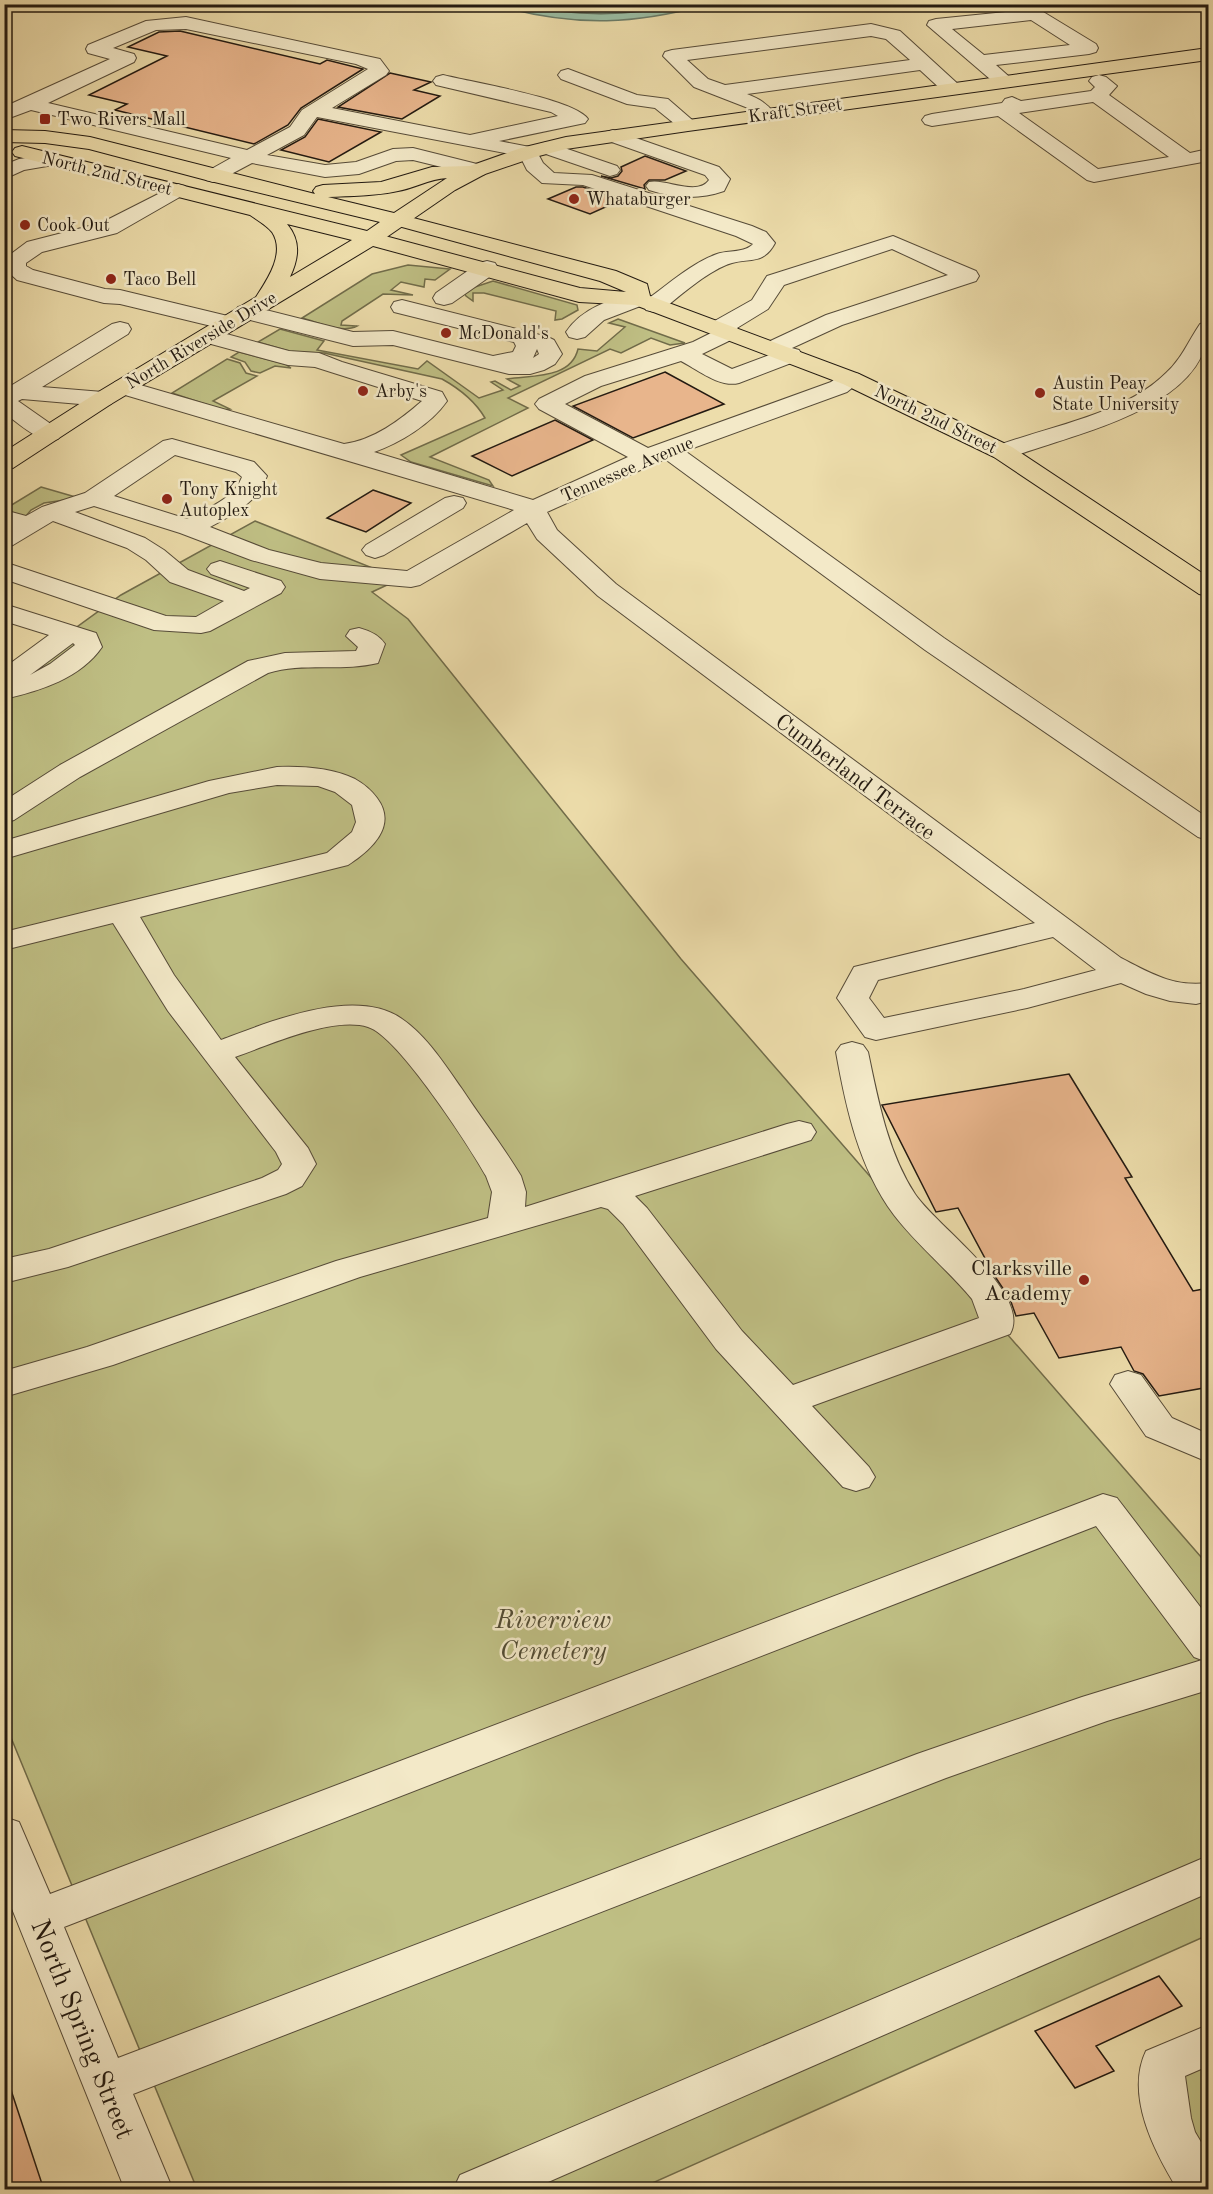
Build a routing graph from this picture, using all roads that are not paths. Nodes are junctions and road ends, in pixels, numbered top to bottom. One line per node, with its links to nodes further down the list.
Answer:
1 (1089, 48): 3 (street); 3 (street); 5 (street)
2 (1209, 54): 5 (main road, Kraft Street)
3 (978, 61): 9 (street)
4 (924, 64): 10 (street); 11 (street); 11 (street)
5 (1118, 66): 6 (main road, Kraft Street)
6 (1083, 71): 9 (main road, Kraft Street); 12 (street)
7 (568, 75): 21 (street)
8 (443, 81): 18 (street)
9 (995, 83): 10 (main road, Kraft Street); 14 (street)
10 (952, 89): 17 (main road, Kraft Street)
11 (724, 92): 17 (street)
12 (1097, 96): 14 (street); 31 (street)
13 (29, 104): 15 (street); 16 (street); 20 (street)
14 (1010, 109): 19 (street); 31 (street)
15 (315, 111): 24 (street); 29 (street)
16 (4, 114)
17 (765, 114): 21 (main road, Kraft Street)
18 (575, 118): 23 (street); 24 (street)
19 (932, 120)
20 (100, 121): 25 (street); 29 (street)
21 (688, 124): 23 (main road, Kraft Street)
22 (8, 137): 25 (main road, North 2nd Street); 30 (main road, North 2nd Street)
23 (608, 137): 26 (street); 27 (main road, Kraft Street)
24 (470, 141): 27 (street)
25 (90, 143): 36 (main road, North 2nd Street)
26 (647, 149): 33 (street); 33 (street)
27 (538, 150): 33 (street); 34 (main road, Kraft Street); 45 (street)
28 (1209, 155): 31 (street)
29 (246, 157): 32 (street); 36 (street)
30 (52, 160): 35 (street); 38 (main road, North 2nd Street)
31 (1186, 160)
32 (280, 164): 34 (street); 37 (street)
33 (604, 167)
34 (478, 170): 39 (main road); 41 (main road, Kraft Street)
35 (4, 173)
36 (213, 176): 37 (main road, North 2nd Street)
37 (250, 185): 39 (main road, North 2nd Street)
38 (178, 190): 40 (main road, North 2nd Street); 47 (street)
39 (295, 196): 41 (main road, North 2nd Street)
40 (256, 210): 42 (main road, North 2nd Street); 47 (main road)
41 (398, 220): 42 (main road, North Riverside Drive); 45 (main road, North 2nd Street)
42 (370, 238): 43 (main road, North 2nd Street); 47 (main road, North Riverside Drive)
43 (487, 268): 44 (street); 45 (main road, North 2nd Street)
44 (444, 298)
45 (646, 302): 50 (main road, North 2nd Street); 51 (street)
46 (402, 307): 47 (street)
47 (247, 312): 52 (main road, North Riverside Drive)
48 (120, 329): 59 (street)
49 (1209, 329): 62 (street)
50 (724, 330): 54 (street); 55 (main road, North 2nd Street); 55 (street)
51 (577, 332)
52 (208, 336): 58 (main road, North Riverside Drive); 61 (street)
53 (54, 346): 56 (street)
54 (681, 352): 55 (street); 63 (street)
55 (782, 352): 57 (main road, North 2nd Street)
56 (19, 366)
57 (851, 379): 62 (main road, North 2nd Street); 63 (street, Tennessee Avenue)
58 (113, 393): 59 (street); 60 (main road, North Riverside Drive); 61 (street)
59 (9, 398): 60 (street)
60 (50, 434): 64 (main road, North Riverside Drive)
61 (338, 451): 67 (street)
62 (1004, 452): 76 (main road, North 2nd Street)
63 (657, 454): 67 (street, Tennessee Avenue); 83 (street)
64 (4, 463)
65 (94, 498): 69 (street); 70 (street); 70 (street)
66 (454, 503): 71 (street)
67 (534, 509): 73 (street, Tennessee Avenue); 86 (street, Cumberland Terrace)
68 (4, 517): 69 (street)
69 (40, 518): 72 (street); 75 (street)
70 (189, 528): 73 (street, Tennessee Avenue)
71 (415, 528): 73 (street); 74 (street)
72 (4, 540)
73 (468, 547)
74 (375, 550)
75 (4, 570)
76 (1209, 588)
77 (4, 612): 78 (street)
78 (70, 633): 80 (street); 81 (street)
79 (359, 636): 82 (street)
80 (4, 681)
81 (4, 691)
82 (4, 814)
83 (1209, 831)
84 (4, 850): 85 (street)
85 (122, 912): 87 (street); 90 (street)
86 (1058, 927): 88 (street, Cumberland Terrace); 88 (street)
87 (4, 941)
88 (1124, 972): 89 (street, Cumberland Terrace)
89 (1209, 992)
90 (216, 1053): 94 (street); 95 (street)
91 (852, 1053): 98 (street)
92 (799, 1132): 93 (street)
93 (601, 1196): 94 (street); 98 (street)
94 (504, 1224): 96 (street)
95 (4, 1271)
96 (4, 1384)
97 (1128, 1384): 99 (street)
98 (786, 1402): 100 (street)
99 (1209, 1449)
100 (856, 1477)
101 (1209, 1646): 105 (street)
102 (1209, 1674): 107 (street)
103 (4, 1834): 105 (street, North Spring Street)
104 (1209, 1874): 109 (street)
105 (38, 1918): 107 (street, North Spring Street)
106 (1209, 2046): 110 (street)
107 (106, 2084): 108 (street, North Spring Street)
108 (149, 2190)
109 (477, 2190)
110 (1206, 2190)

